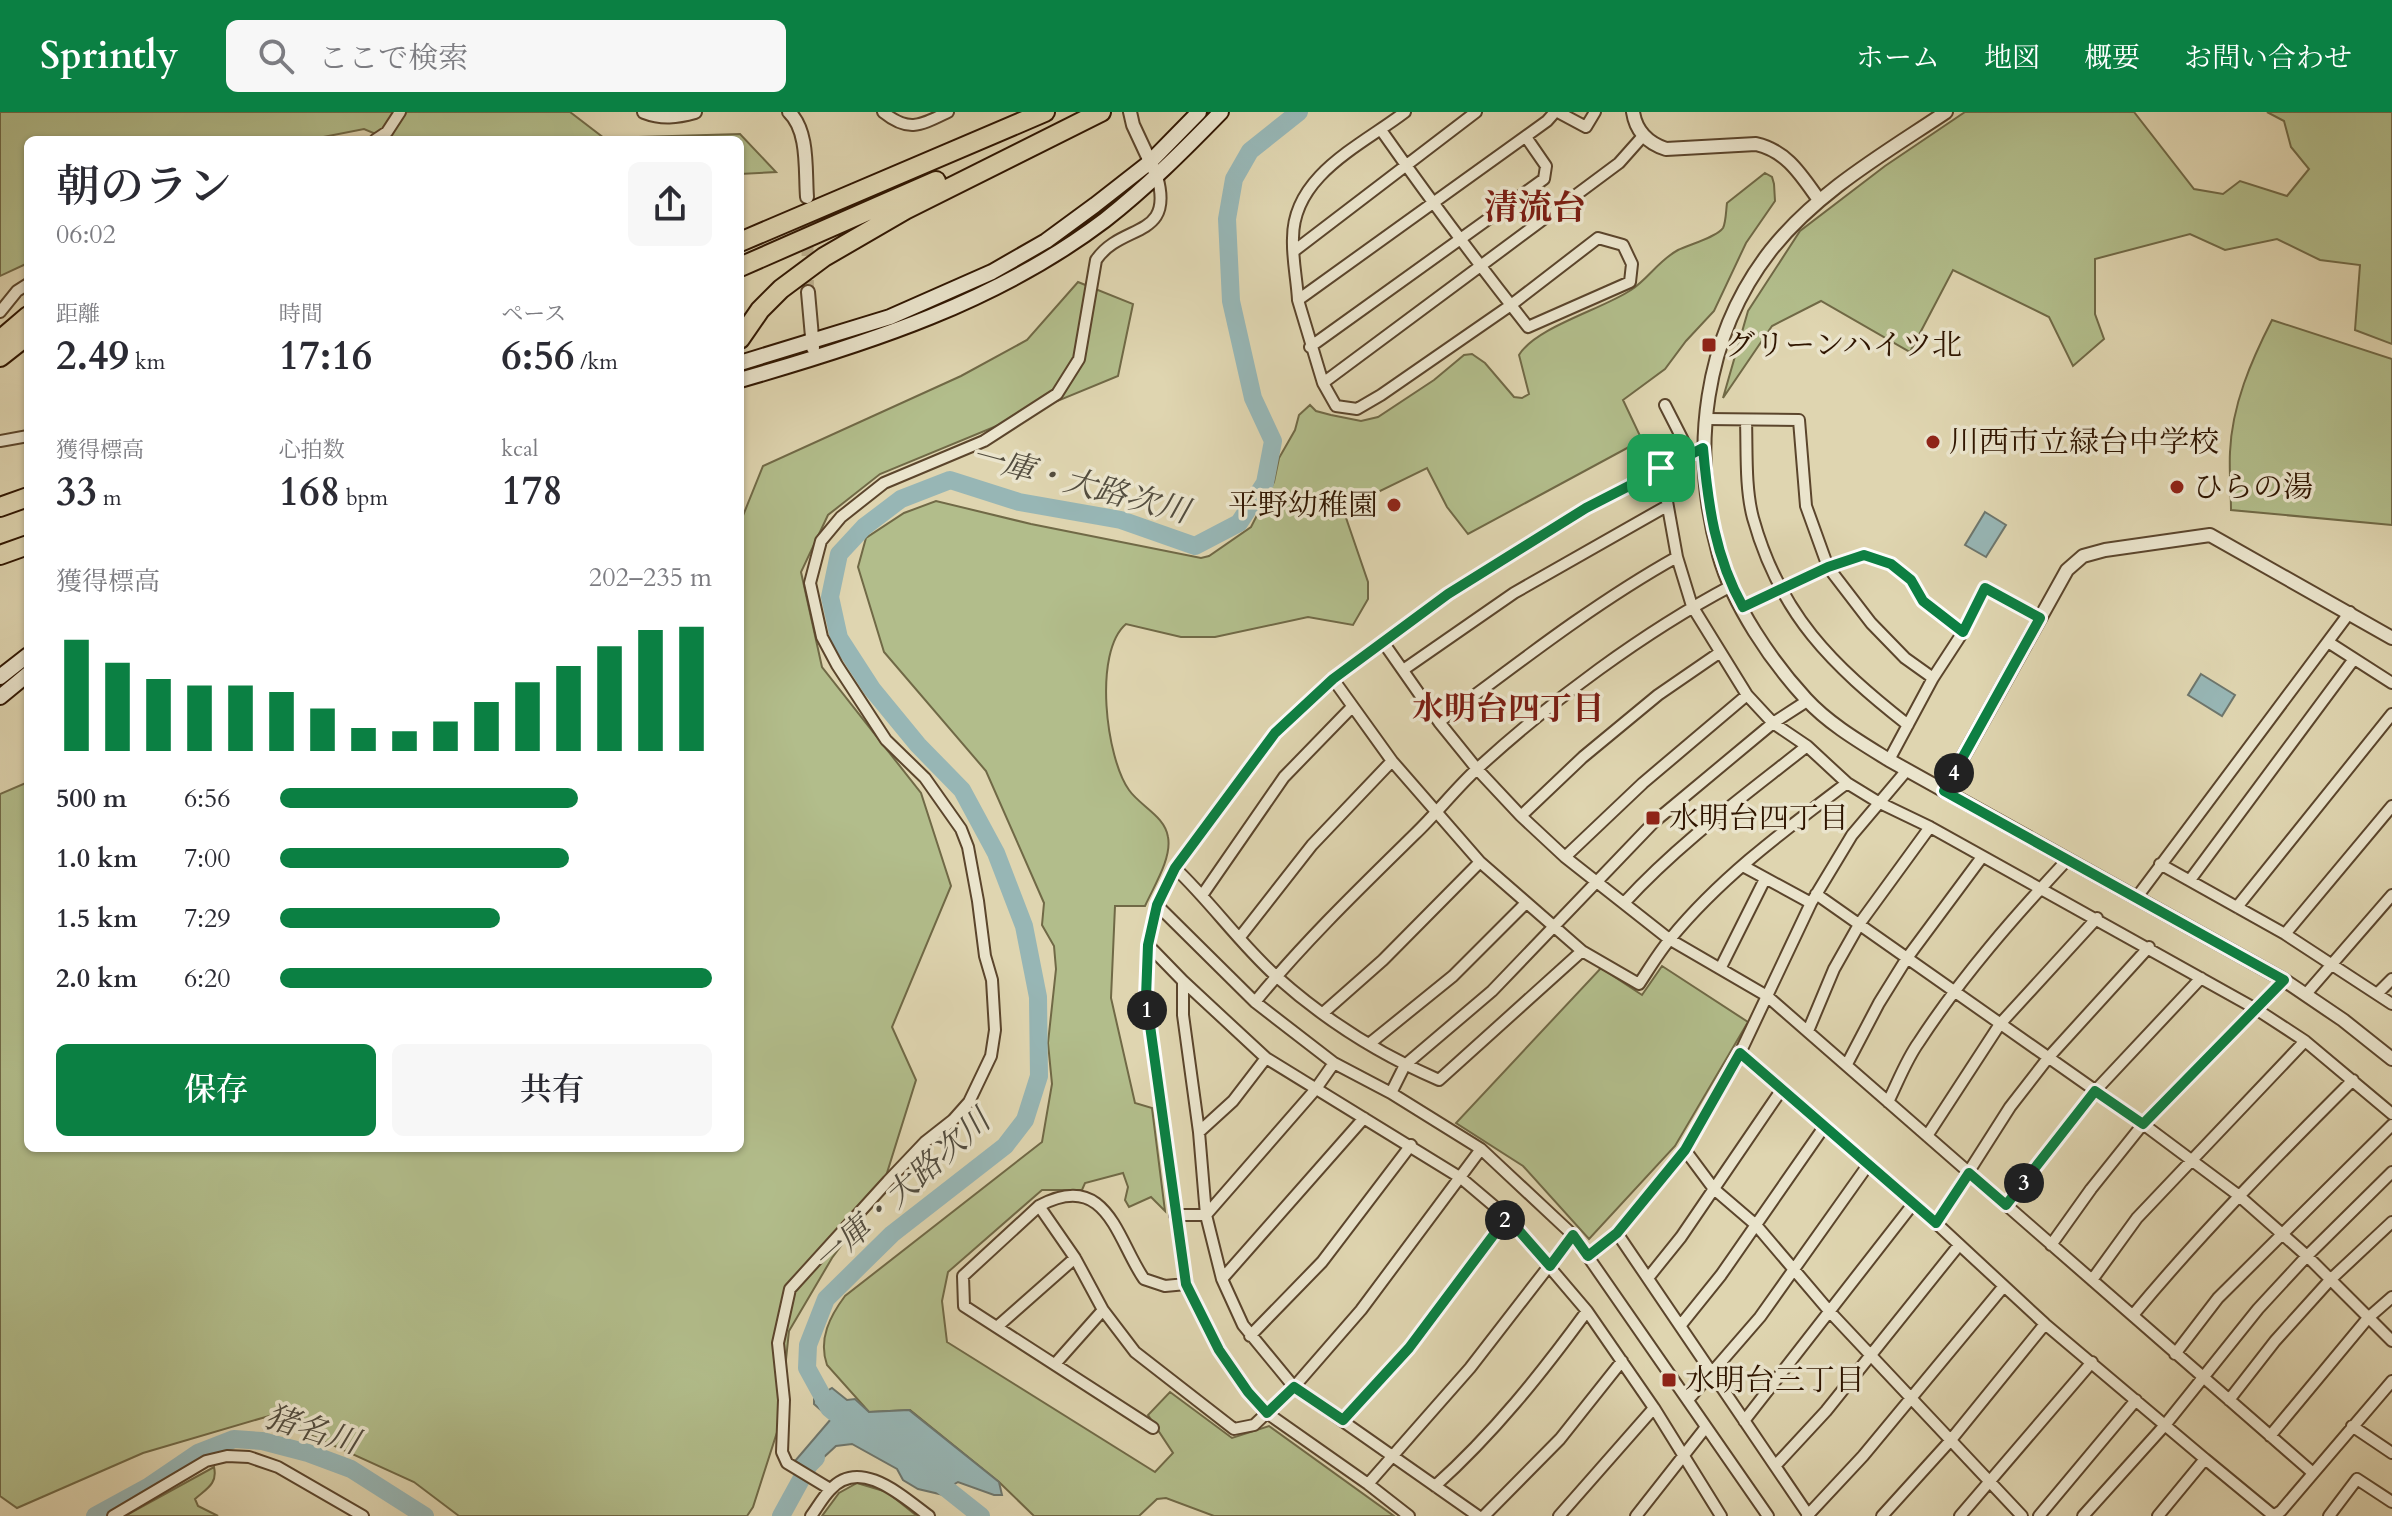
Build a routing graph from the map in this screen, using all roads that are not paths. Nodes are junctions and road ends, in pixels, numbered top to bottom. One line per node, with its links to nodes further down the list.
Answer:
1 (400, 112): 19 (street)
2 (644, 112): 3 (street)
3 (695, 112)
4 (789, 112): 25 (street)
5 (883, 112): 6 (street)
6 (948, 112)
7 (1045, 112): 28 (highway)
8 (1130, 112): 22 (street)
9 (1199, 112): 22 (main road)
10 (1221, 112): 24 (main road)
11 (1405, 112): 18 (street)
12 (1476, 112): 23 (street)
13 (1556, 112): 14 (street); 21 (street)
14 (1595, 112)
15 (1633, 112): 20 (street)
16 (1946, 112): 26 (street)
17 (1093, 114): 33 (highway); 41 (highway)
18 (1381, 130): 23 (street); 32 (street)
19 (381, 136)
20 (1643, 136): 26 (street); 34 (street)
21 (1526, 137): 27 (street); 31 (street)
22 (1150, 162): 24 (street); 44 (main road)
23 (1406, 165): 27 (street); 32 (street)
24 (1157, 176): 47 (main road); 253 (street)
25 (807, 197)
26 (1819, 200): 52 (street)
27 (1433, 203): 31 (street); 37 (street)
28 (793, 220): 29 (highway); 30 (highway)
29 (744, 229)
30 (744, 240)
31 (1461, 241): 34 (street); 45 (street)
32 (1294, 251): 37 (street)
33 (744, 265)
34 (1480, 268): 38 (street); 50 (street)
35 (24, 287): 39 (street)
36 (808, 292): 44 (street)
37 (1298, 300): 45 (street)
38 (1511, 305): 38 (street); 50 (street)
39 (0, 312)
40 (24, 319): 43 (highway)
41 (744, 333)
42 (24, 338): 46 (highway)
43 (0, 340)
44 (811, 341): 47 (street); 48 (main road)
45 (1310, 347): 50 (street)
46 (0, 357)
47 (816, 358): 49 (main road)
48 (744, 362)
49 (744, 379)
50 (1323, 383)
51 (1665, 405): 57 (street)
52 (1706, 419): 53 (street); 56 (street)
53 (1746, 420): 67 (street); 69 (street)
54 (24, 437): 55 (street)
55 (0, 441)
56 (1703, 448): 57 (street); 68 (street)
57 (1690, 454): 58 (street)
58 (1661, 468): 60 (street); 76 (street)
59 (24, 498): 61 (highway)
60 (1667, 506): 66 (street); 81 (street)
61 (0, 507)
62 (24, 509): 63 (highway)
63 (0, 516)
64 (24, 546): 65 (highway)
65 (0, 555)
66 (1677, 557): 70 (street); 92 (street)
67 (1828, 567): 69 (street); 74 (street); 84 (street)
68 (1731, 586): 70 (street); 71 (street)
69 (1782, 589): 71 (street); 94 (street)
70 (1692, 606): 78 (street); 98 (street)
71 (1743, 607): 89 (street)
72 (2350, 612): 73 (street); 75 (street); 77 (street)
73 (2040, 618): 74 (street); 101 (street)
74 (1963, 632): 84 (street)
75 (2392, 638)
76 (1383, 642): 81 (street); 85 (street)
77 (2328, 642): 80 (street); 111 (street)
78 (1719, 653): 87 (street); 105 (street)
79 (24, 658): 82 (main road)
80 (2354, 659): 86 (street); 115 (street)
81 (1403, 670): 92 (street)
82 (0, 677)
83 (24, 677): 88 (main road)
84 (1933, 678): 94 (street)
85 (1333, 679): 90 (street); 113 (street)
86 (2392, 683)
87 (1747, 695): 93 (street); 107 (street)
88 (0, 697)
89 (1807, 701): 93 (street); 96 (street)
90 (1352, 707): 97 (street); 118 (street)
91 (2392, 714): 125 (street)
92 (1439, 722): 98 (street)
93 (1773, 723): 95 (street); 116 (street)
94 (1908, 725): 96 (street)
95 (1807, 746): 100 (street); 123 (street)
96 (1889, 760): 99 (street)
97 (1392, 761): 104 (street); 130 (street)
98 (1477, 769): 104 (street); 105 (street)
99 (1907, 770): 101 (street); 102 (street)
100 (1847, 783): 102 (street); 112 (street)
101 (1944, 791): 109 (street)
102 (1878, 802): 106 (street); 121 (street)
103 (2392, 806): 129 (street)
104 (1437, 813): 110 (street); 138 (street)
105 (1521, 816): 107 (street)
106 (1930, 827): 108 (street); 127 (street)
107 (1565, 857): 116 (street)
108 (1982, 857): 117 (street); 135 (street)
109 (2067, 860): 117 (street); 120 (street)
110 (1480, 862): 122 (street); 150 (street)
111 (2160, 864): 115 (street); 120 (street)
112 (1743, 866): 114 (street); 131 (street)
113 (1175, 868): 118 (street); 124 (street)
114 (1765, 879): 121 (street); 137 (street)
115 (2190, 880): 125 (street)
116 (1596, 882): 123 (street); 128 (street)
117 (2039, 890): 126 (street); 143 (street)
118 (1203, 894): 130 (street)
119 (2392, 895): 136 (street)
120 (2137, 897): 141 (street)
121 (1814, 899): 127 (street); 146 (street)
122 (1526, 903): 128 (street); 154 (street)
123 (1624, 903): 131 (street)
124 (1157, 905): 132 (street); 147 (street)
125 (2237, 907): 129 (street)
126 (2097, 918): 133 (street); 151 (street)
127 (1860, 923): 135 (street); 152 (street)
128 (1555, 927): 134 (street); 161 (street)
129 (2285, 934): 136 (street)
130 (1240, 937): 138 (street)
131 (1669, 939): 134 (street); 137 (street)
132 (1148, 945): 142 (street); 188 (street)
133 (2149, 947): 139 (street); 157 (street)
134 (1582, 951): 161 (street)
135 (1907, 958): 143 (street); 160 (street)
136 (2332, 963): 144 (street); 145 (street)
137 (1721, 967): 146 (street)
138 (1276, 977): 147 (street); 150 (street)
139 (2201, 978): 149 (street); 165 (street)
140 (2392, 979): 144 (street)
141 (2284, 980): 145 (street); 149 (street)
142 (1183, 981): 156 (street); 173 (street)
143 (1954, 992): 151 (street); 167 (street)
144 (2378, 993): 148 (street)
145 (2306, 994): 158 (street)
146 (1767, 996): 152 (street); 155 (street)
147 (1255, 1002): 159 (street)
148 (2392, 1004)
149 (2256, 1009): 153 (street); 170 (street)
150 (1323, 1013): 154 (street)
151 (2000, 1024): 157 (street); 174 (street)
152 (1808, 1031): 160 (street)
153 (2305, 1041): 162 (street); 178 (street)
154 (1369, 1044): 161 (street)
155 (1740, 1053): 163 (street); 177 (street)
156 (1266, 1058): 164 (street); 173 (street)
157 (2048, 1058): 165 (street); 181 (street)
158 (2392, 1059)
159 (1334, 1063): 164 (street); 166 (street)
160 (1847, 1064): 167 (street)
161 (1405, 1065): 166 (street)
162 (2353, 1080): 168 (street); 184 (street)
163 (1782, 1089): 172 (street); 183 (street)
164 (1315, 1090): 169 (street); 189 (street)
165 (2095, 1091): 170 (street); 186 (street)
166 (1391, 1093): 176 (street)
167 (1888, 1102): 174 (street)
168 (2392, 1114)
169 (1364, 1118): 175 (street); 205 (street)
170 (2143, 1124): 178 (street); 198 (street)
171 (2392, 1125): 195 (street)
172 (1824, 1127): 179 (street); 193 (street)
173 (1199, 1132): 189 (street)
174 (1927, 1136): 181 (street)
175 (1411, 1145): 182 (street); 219 (street)
176 (1481, 1149): 182 (street); 196 (street)
177 (1685, 1150): 183 (street); 194 (street)
178 (2192, 1160): 184 (street); 206 (street)
179 (1868, 1165): 185 (street); 203 (street)
180 (2392, 1172): 200 (street)
181 (1969, 1173): 186 (street); 192 (street)
182 (1461, 1178): 190 (street); 229 (street)
183 (1714, 1189): 193 (street); 204 (street)
184 (2238, 1195): 195 (street); 214 (street)
185 (1913, 1204): 192 (street); 213 (street)
186 (2006, 1205): 198 (street)
187 (1039, 1206): 201 (street); 208 (street); 217 (street)
188 (1175, 1215): 189 (street); 208 (street)
189 (1206, 1215): 205 (street)
190 (1507, 1217): 202 (street); 236 (street)
191 (2392, 1222): 207 (street)
192 (1936, 1223): 197 (street)
193 (1756, 1225): 203 (street); 218 (street)
194 (1617, 1233): 199 (street); 204 (street)
195 (2282, 1233): 200 (street); 221 (street)
196 (1573, 1235): 199 (street); 202 (street)
197 (1959, 1245): 209 (street); 222 (street)
198 (2051, 1245): 206 (street)
199 (1588, 1256): 231 (street)
200 (2307, 1256): 207 (street); 227 (street)
201 (1075, 1258): 211 (street); 217 (street)
202 (1550, 1266): 212 (street); 245 (street)
203 (1793, 1269): 213 (street); 226 (street)
204 (1648, 1278): 218 (street)
205 (1222, 1279): 219 (street)
206 (2092, 1280): 214 (street)
207 (2330, 1280): 215 (street); 233 (street)
208 (1186, 1284): 235 (street)
209 (2004, 1286): 216 (street); 230 (street)
210 (2392, 1297): 215 (street)
211 (1103, 1310): 225 (street); 235 (street)
212 (1587, 1311): 223 (street); 252 (street)
213 (1830, 1312): 222 (street); 237 (street)
214 (2133, 1315): 221 (street)
215 (2368, 1318): 220 (street); 242 (street)
216 (2045, 1324): 224 (street); 243 (street)
217 (998, 1326): 225 (street)
218 (1680, 1326): 226 (street)
219 (1250, 1336): 229 (street)
220 (2392, 1341)
221 (2175, 1354): 227 (street)
222 (1870, 1355): 230 (street); 248 (street)
223 (1622, 1361): 234 (street); 262 (street)
224 (2092, 1362): 232 (street); 250 (street)
225 (1055, 1364): 241 (street)
226 (1712, 1373): 231 (street); 237 (street)
227 (2203, 1379): 233 (street); 238 (street)
228 (2392, 1381): 239 (street)
229 (1294, 1387): 235 (street); 236 (street)
230 (1910, 1398): 243 (street); 266 (street)
231 (1688, 1400): 240 (street)
232 (2136, 1400): 238 (street); 270 (street)
233 (2229, 1400): 242 (street)
234 (1654, 1408): 246 (street); 263 (street)
235 (1267, 1413): 251 (street)
236 (1343, 1420): 245 (street)
237 (1744, 1421): 248 (street)
238 (2165, 1425): 247 (street); 271 (street)
239 (2352, 1426): 244 (street); 249 (street)
240 (1706, 1427): 246 (street); 265 (street)
241 (1153, 1428)
242 (2270, 1436): 249 (street)
243 (1950, 1441): 250 (street); 267 (street)
244 (2392, 1453)
245 (1393, 1456): 251 (street); 252 (street)
246 (1684, 1459): 255 (street); 264 (street)
247 (2205, 1459): 272 (street); 273 (street)
248 (1775, 1466): 266 (street)
249 (2313, 1473): 273 (street)
250 (1988, 1482): 268 (street); 269 (street)
251 (1368, 1484): 260 (street)
252 (1435, 1486): 261 (street)
253 (826, 1487): 258 (street); 259 (street)
254 (2392, 1502): 274 (street)
255 (1717, 1514)
256 (113, 1516): 257 (street)
257 (363, 1516)
258 (811, 1516)
259 (929, 1516)
260 (1409, 1516)
261 (1478, 1516)
262 (1484, 1516)
263 (1559, 1516)
264 (1636, 1516)
265 (1768, 1516)
266 (1808, 1516)
267 (1882, 1516)
268 (1960, 1516)
269 (2022, 1516)
270 (2039, 1516)
271 (2083, 1516)
272 (2158, 1516)
273 (2273, 1516)
274 (2329, 1516)

